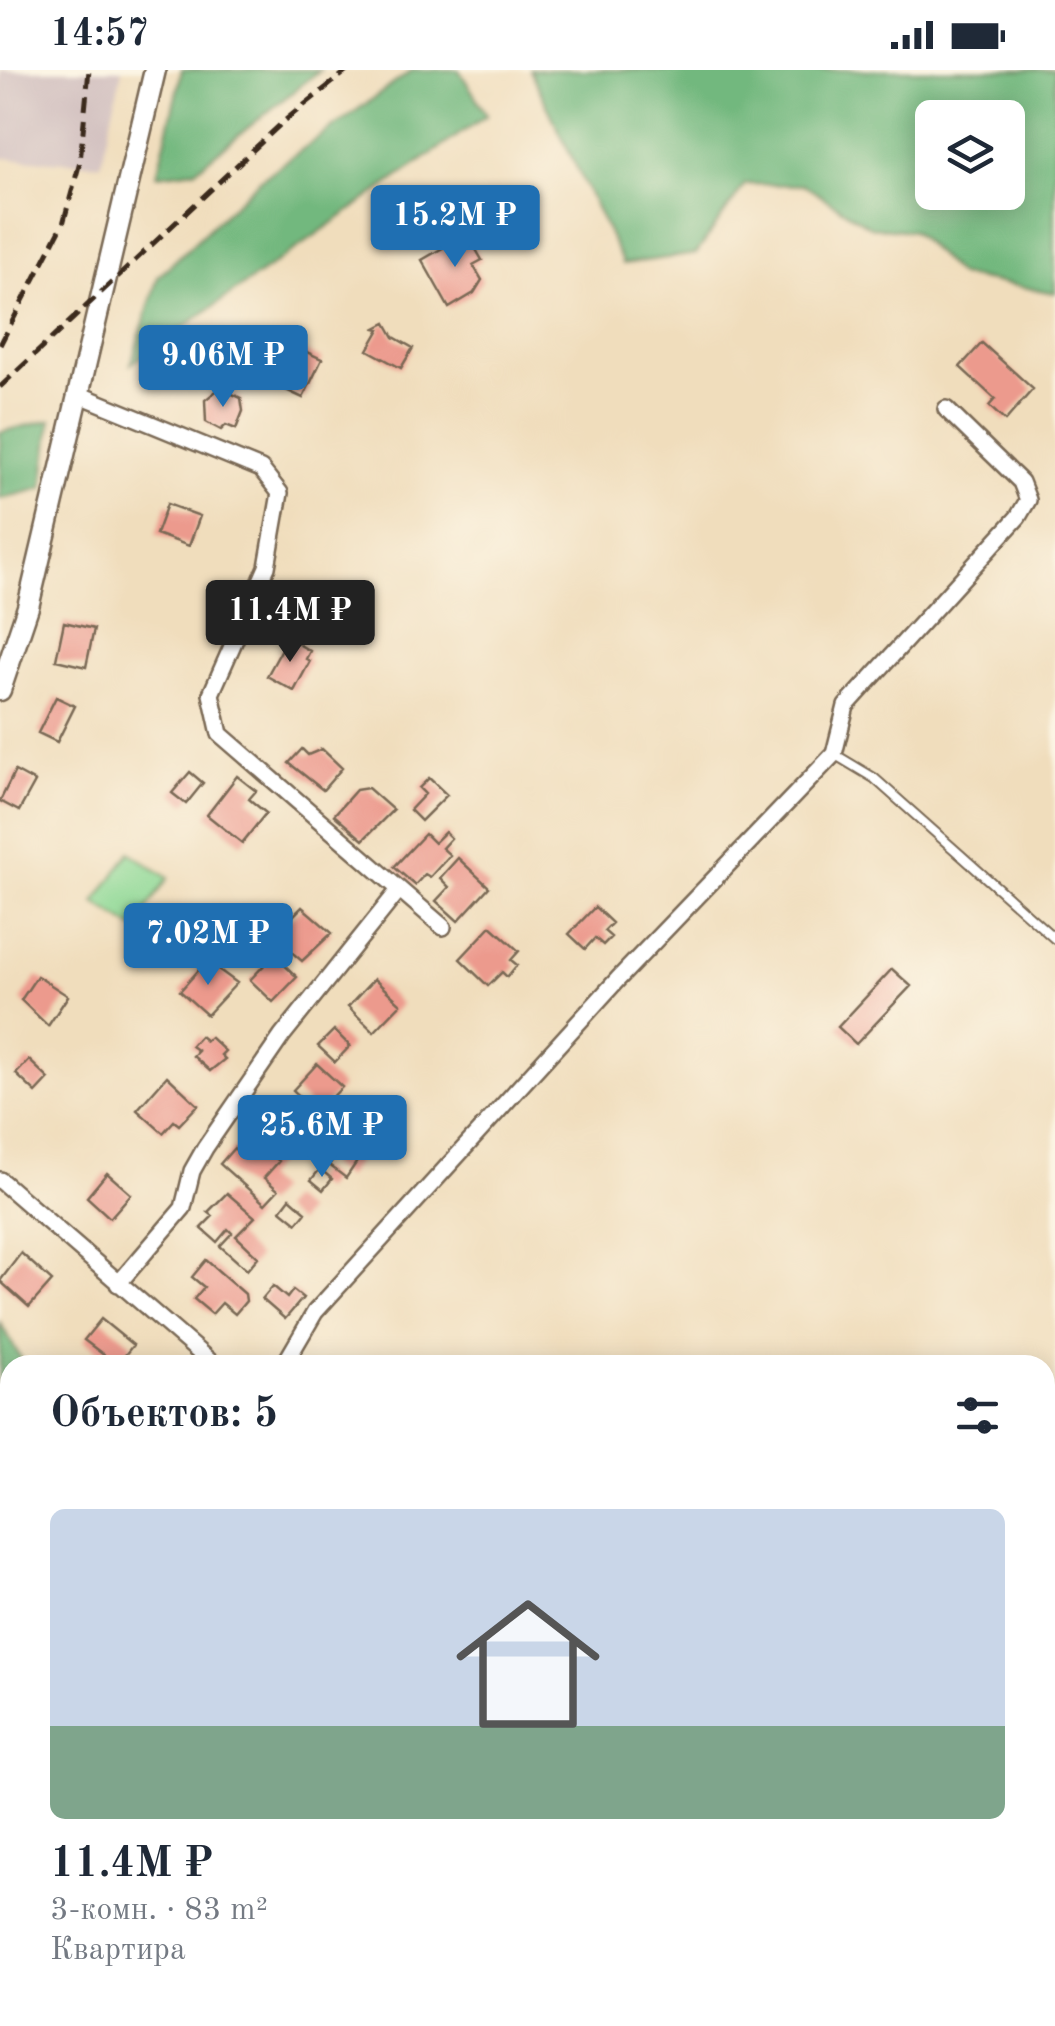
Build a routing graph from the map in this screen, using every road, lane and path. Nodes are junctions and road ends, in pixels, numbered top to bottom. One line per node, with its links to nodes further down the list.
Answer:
1 (155, 70): 2 (street)
2 (78, 394): 4 (street); 6 (street)
3 (946, 410): 5 (street)
4 (0, 690)
5 (834, 754): 8 (lane); 12 (street)
6 (399, 890): 7 (street); 10 (street)
7 (443, 927)
8 (1055, 939)
9 (0, 1180): 10 (street)
10 (118, 1284): 11 (street)
11 (200, 1355)
12 (290, 1355)

